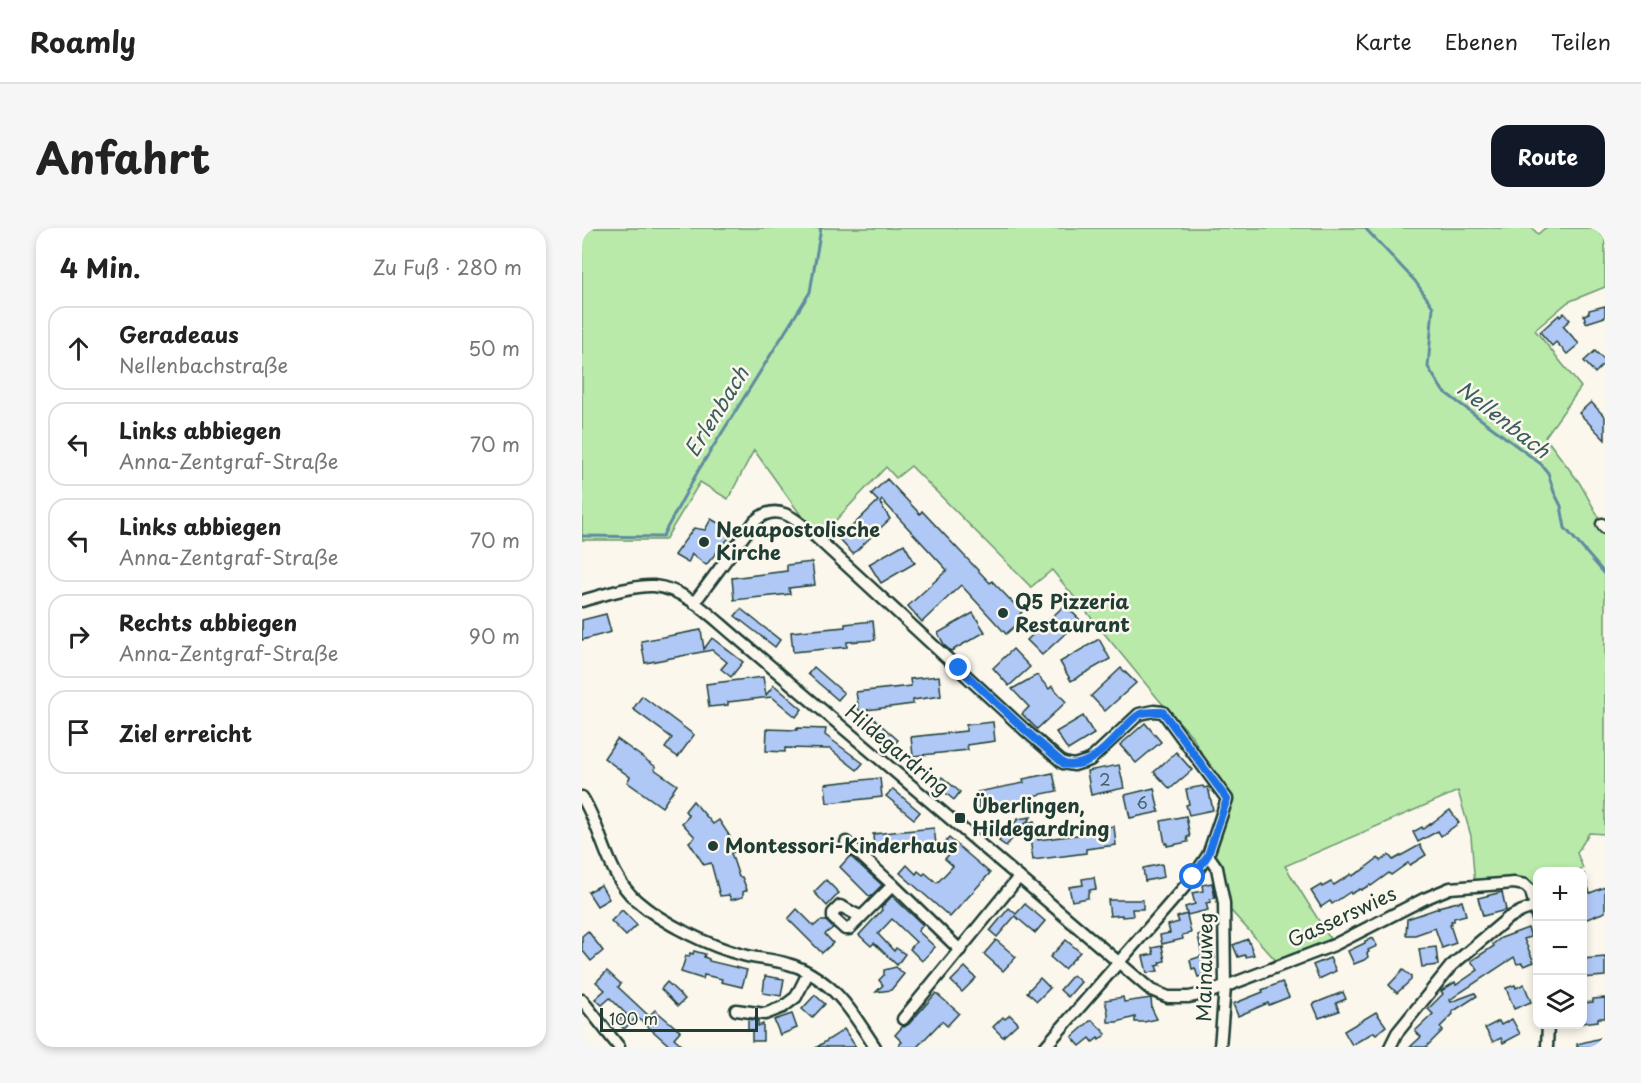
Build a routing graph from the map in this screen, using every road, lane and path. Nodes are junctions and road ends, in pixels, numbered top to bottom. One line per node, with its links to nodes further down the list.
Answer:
1 (582, 601): 2 (street, Hildegardring)
2 (694, 603): 5 (street); 6 (street, Hildegardring)
3 (582, 797): 13 (street)
4 (846, 842): 7 (street)
5 (1208, 855): 12 (street); 14 (street, Mainauweg)
6 (1019, 877): 11 (street); 12 (street, Hildegardring)
7 (893, 885): 10 (street); 11 (street)
8 (1533, 902): 14 (street, Gasserswies)
9 (1533, 907): 24 (street)
10 (861, 916)
11 (960, 950): 18 (street)
12 (1119, 964): 15 (street, Hildegardring); 22 (street)
13 (808, 973): 17 (street); 21 (street)
14 (1225, 987): 15 (street, Gasserswies); 23 (street, Mainauweg)
15 (1168, 997)
16 (582, 1000): 20 (street)
17 (736, 1010)
18 (903, 1019)
19 (1548, 1029): 25 (street)
20 (619, 1047)
21 (875, 1047)
22 (1045, 1047)
23 (1220, 1047)
24 (1390, 1047)
25 (1547, 1047)

